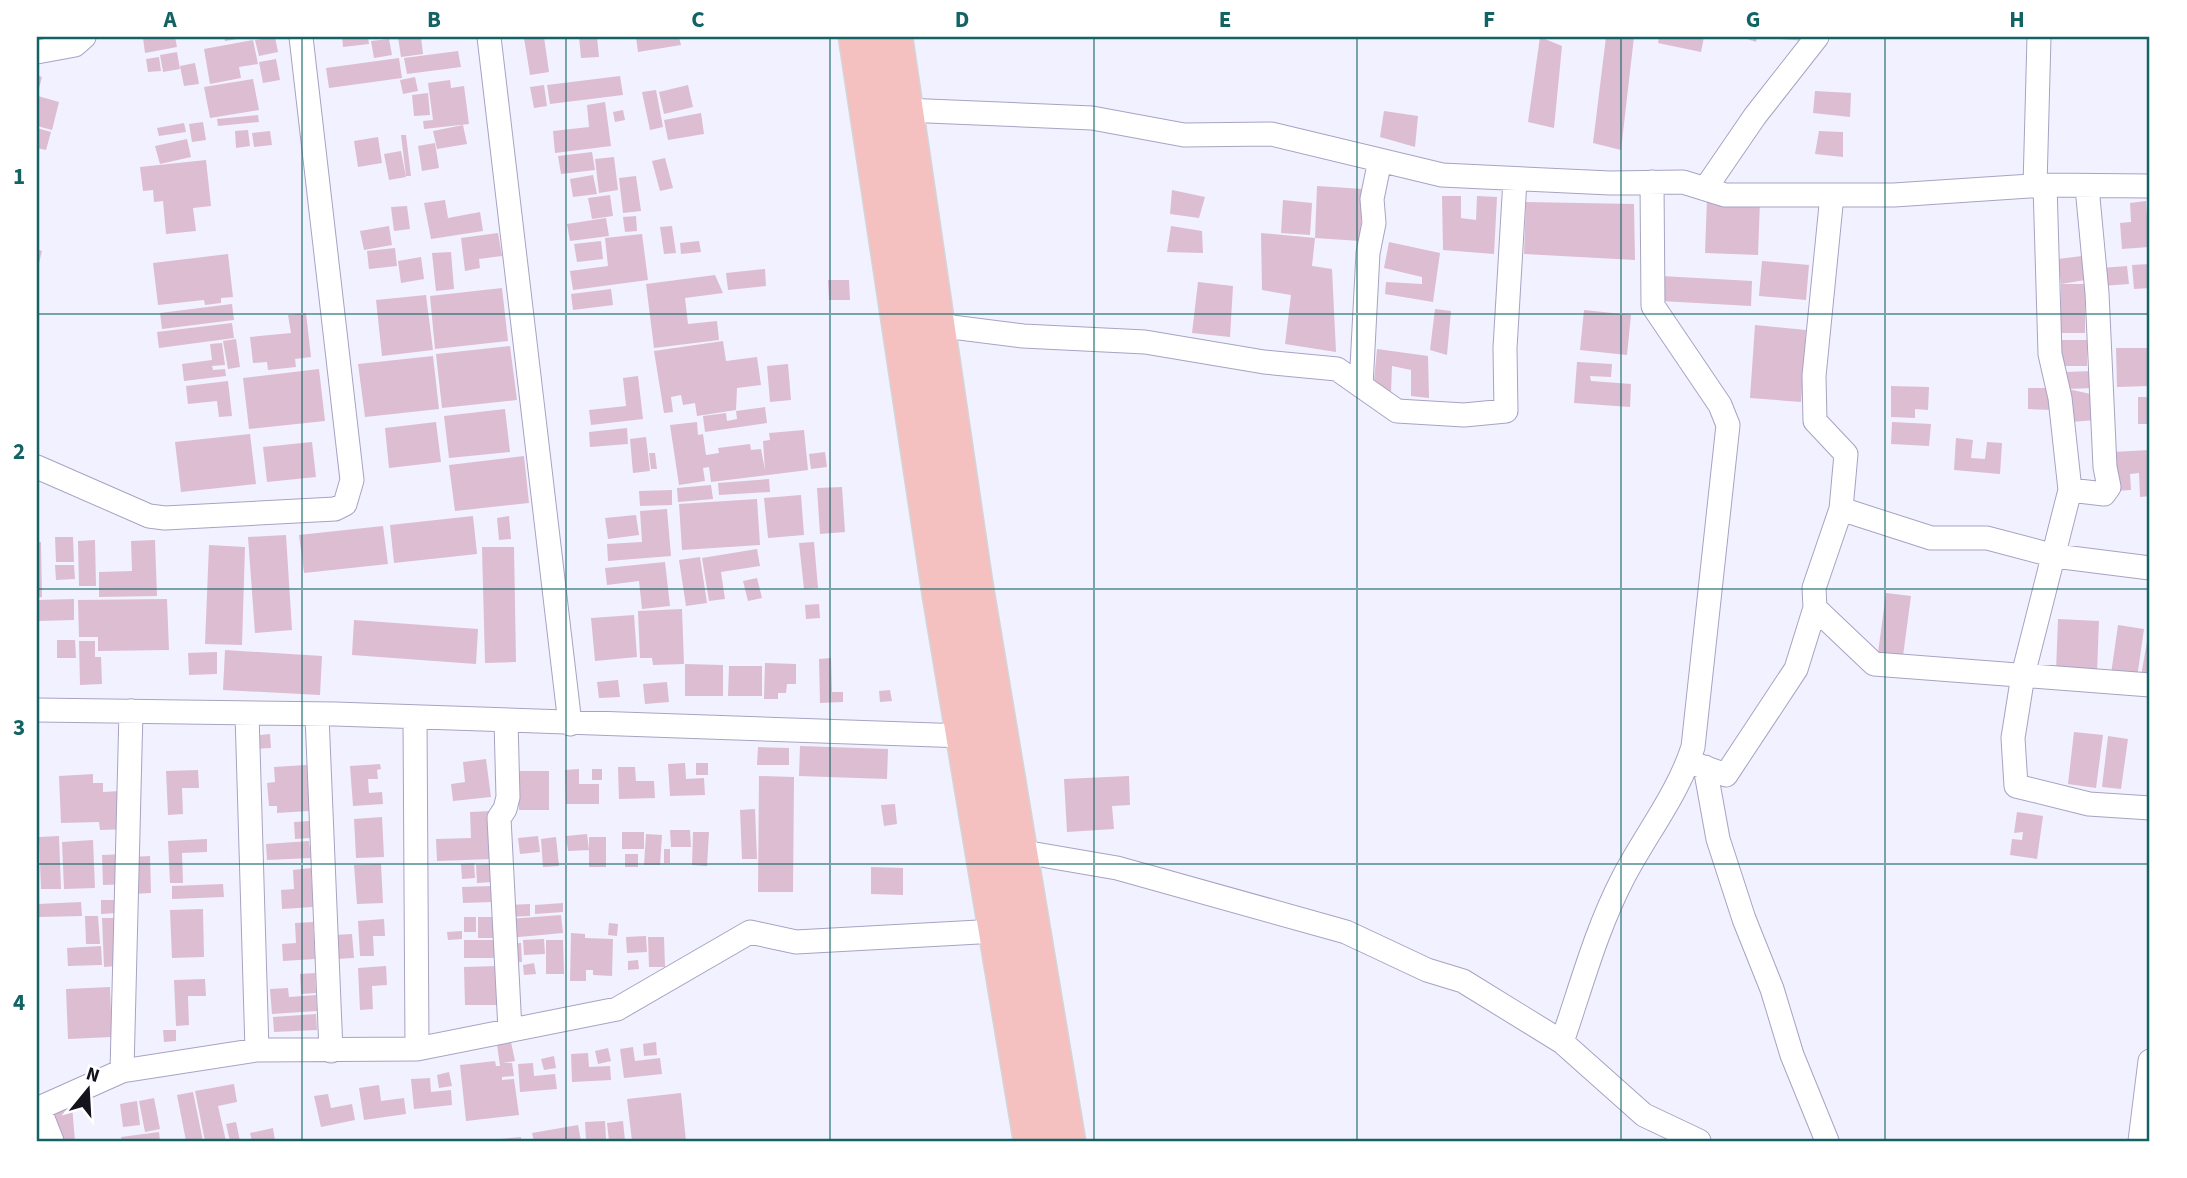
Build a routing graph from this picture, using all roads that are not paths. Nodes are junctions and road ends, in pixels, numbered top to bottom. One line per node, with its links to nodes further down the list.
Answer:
1 (84, 37): 8 (street)
2 (301, 37): 20 (street)
3 (489, 37): 34 (street)
4 (858, 37): 35 (highway)
5 (893, 37): 9 (highway)
6 (1817, 37): 16 (street)
7 (2039, 37): 13 (street)
8 (37, 52)
9 (904, 110): 10 (street); 18 (highway)
10 (1380, 160): 11 (street); 19 (street)
11 (1515, 180): 12 (street); 19 (street)
12 (1651, 182): 16 (street); 36 (street)
13 (2040, 186): 15 (street); 17 (street); 21 (street)
14 (2150, 186): 15 (street)
15 (2087, 187): 21 (street)
16 (1705, 189): 17 (street)
17 (1832, 195): 22 (street)
18 (936, 325): 19 (street); 38 (highway)
19 (1361, 386)
20 (37, 467)
21 (2070, 490): 23 (street)
22 (1842, 509): 23 (street); 25 (street)
23 (2055, 556): 24 (street); 26 (street)
24 (2150, 568)
25 (1815, 608): 26 (street); 36 (street)
26 (2023, 675): 27 (street); 37 (street)
27 (2150, 685)
28 (37, 710): 29 (street)
29 (131, 711): 30 (street); 46 (street)
30 (247, 714): 31 (street); 43 (street)
31 (317, 716): 32 (street); 44 (street)
32 (415, 719): 33 (street); 42 (street)
33 (506, 722): 34 (street); 40 (street)
34 (570, 724): 35 (street)
35 (965, 736): 39 (highway)
36 (1697, 764): 41 (street); 52 (street)
37 (2150, 808)
38 (1018, 851): 41 (street); 50 (highway)
39 (997, 931): 40 (street); 49 (highway)
40 (510, 1030): 42 (street)
41 (1562, 1042): 51 (street)
42 (417, 1049): 44 (street)
43 (257, 1050): 44 (street); 46 (street)
44 (331, 1051)
45 (2150, 1061): 53 (street)
46 (122, 1071): 47 (street)
47 (38, 1109): 48 (street)
48 (52, 1141)
49 (1033, 1141)
50 (1066, 1141)
51 (1699, 1141)
52 (1827, 1141)
53 (2140, 1141)

